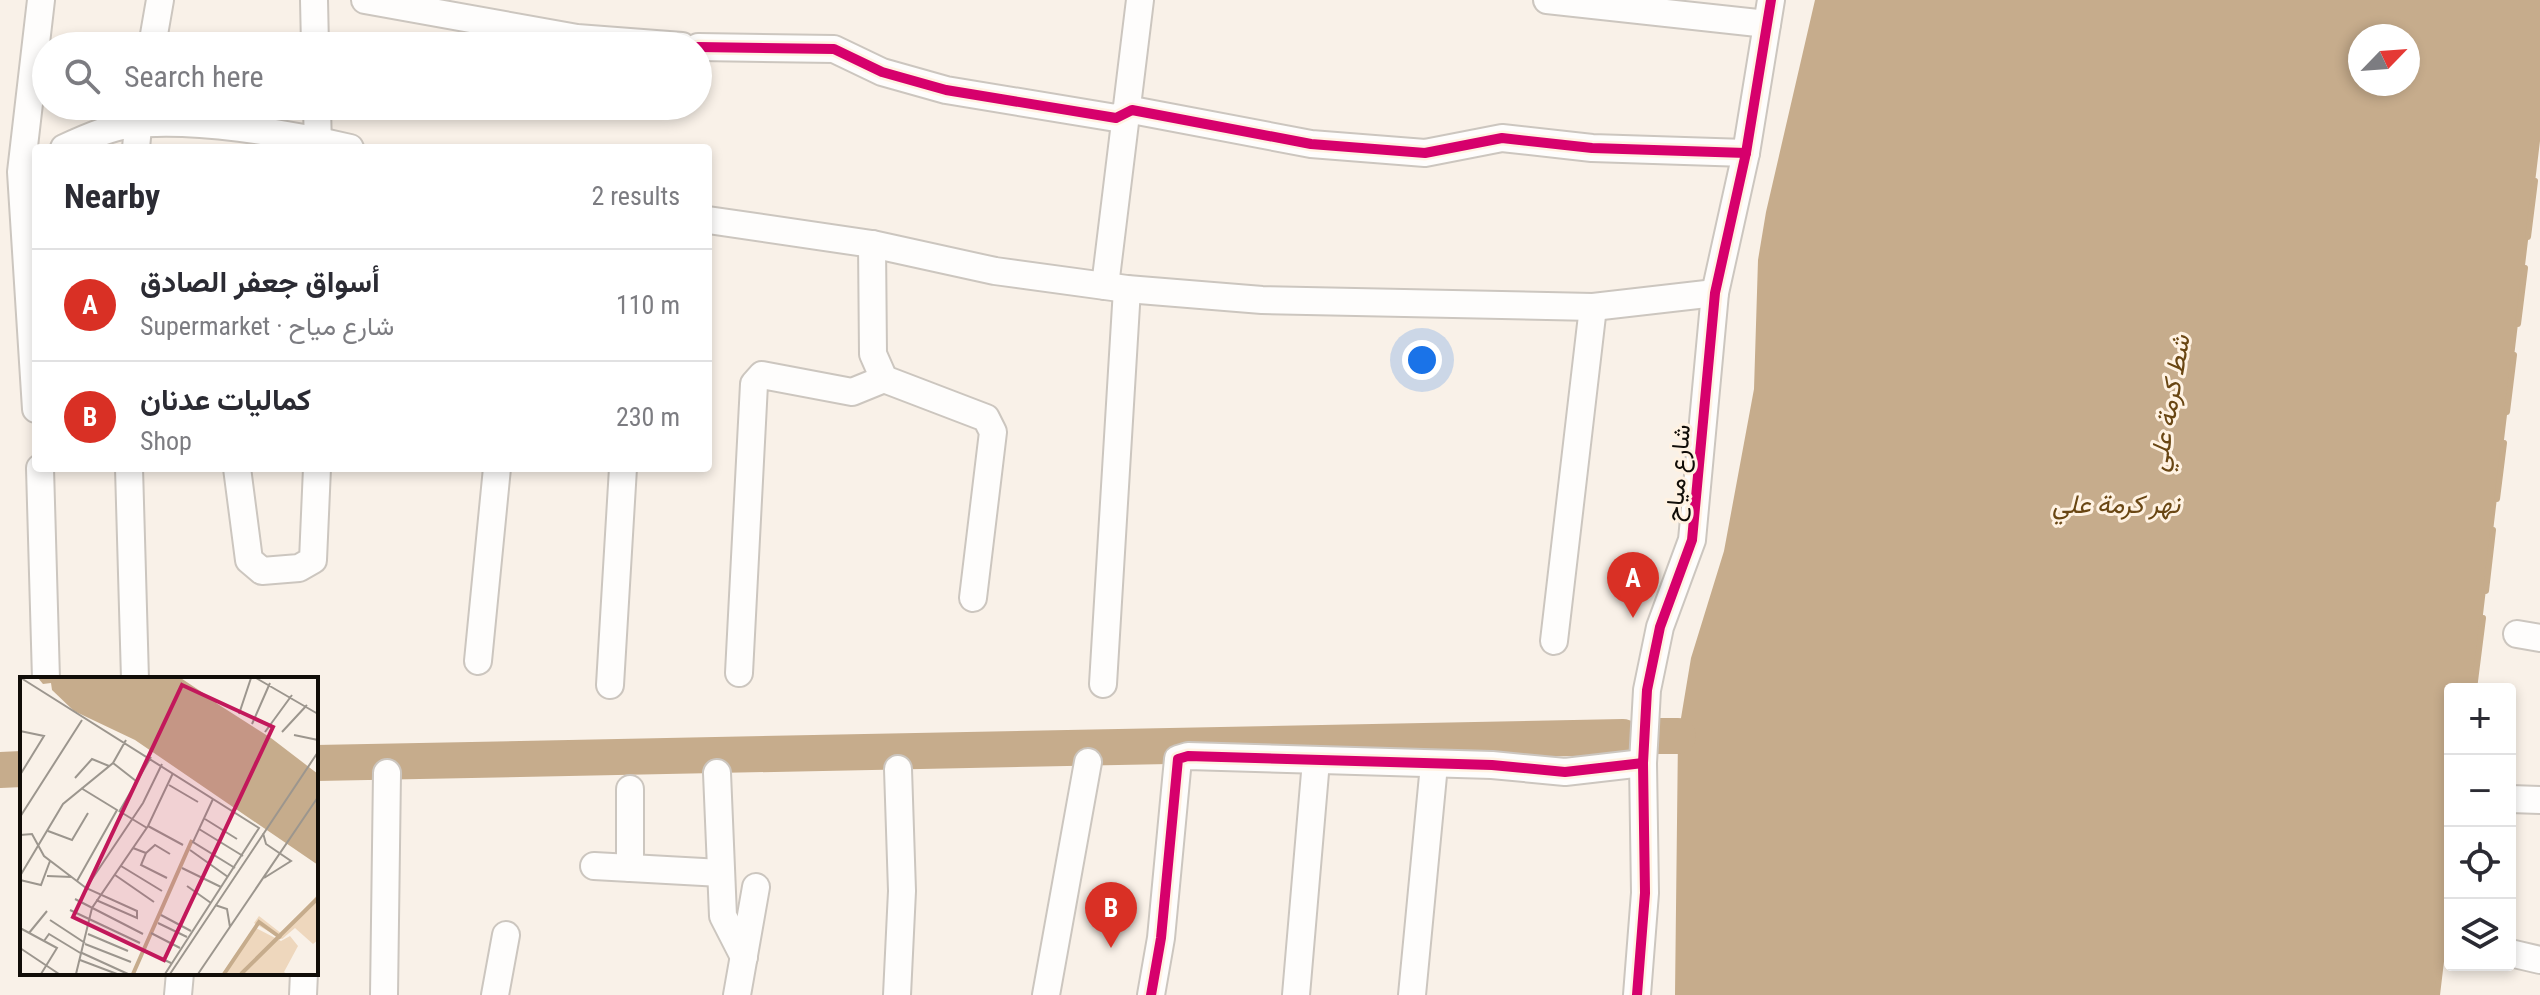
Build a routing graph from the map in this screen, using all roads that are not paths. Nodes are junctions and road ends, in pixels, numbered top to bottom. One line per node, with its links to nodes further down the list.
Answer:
1 (41, 0): 9 (street)
2 (160, 0): 10 (street)
3 (314, 0): 11 (street)
4 (365, 0): 12 (street)
5 (1140, 0): 15 (street)
6 (1547, 0): 8 (street)
7 (1705, 0): 8 (street)
8 (1769, 11): 21 (street, شارع مياح)
9 (37, 32)
10 (154, 32)
11 (315, 32)
12 (544, 32)
13 (712, 47): 15 (street)
14 (32, 70): 22 (street)
15 (1125, 111): 21 (street); 25 (street)
16 (317, 120): 20 (street)
17 (138, 126): 18 (street); 19 (street)
18 (248, 140): 20 (street)
19 (77, 144)
20 (318, 144)
21 (1746, 153): 26 (street, شارع مياح)
22 (19, 171): 28 (street)
23 (712, 228): 24 (street)
24 (872, 244): 25 (street); 29 (street)
25 (1116, 288): 27 (street); 42 (street)
26 (1715, 293): 27 (street); 46 (street, شارع مياح)
27 (1593, 307): 37 (street)
28 (32, 353)
29 (884, 379): 36 (street); 39 (street)
30 (40, 472): 40 (street)
31 (129, 472): 41 (street)
32 (238, 472): 33 (street)
33 (317, 472)
34 (497, 472): 38 (street)
35 (623, 472): 43 (street)
36 (973, 598)
37 (1554, 641)
38 (478, 661)
39 (739, 673)
40 (46, 677)
41 (135, 677)
42 (1103, 684)
43 (610, 685)
44 (1316, 761): 47 (street); 71 (street); 72 (street)
45 (1088, 762): 70 (street)
46 (1643, 763): 47 (street); 74 (street, شارع مياح)
47 (1434, 765): 73 (street)
48 (898, 769): 69 (street)
49 (387, 773): 66 (street)
50 (717, 773): 56 (street)
51 (630, 789): 55 (street)
52 (2516, 799): 53 (street)
53 (2540, 800)
54 (594, 866): 55 (street)
55 (630, 868): 56 (street)
56 (721, 873): 60 (street)
57 (756, 887): 60 (street)
58 (506, 935): 67 (street)
59 (2516, 954): 61 (street)
60 (744, 957): 68 (street)
61 (2540, 960)
62 (180, 975): 64 (street)
63 (304, 975): 65 (street)
64 (178, 995)
65 (303, 995)
66 (384, 995)
67 (495, 995)
68 (737, 995)
69 (897, 995)
70 (1046, 995)
71 (1151, 995)
72 (1296, 995)
73 (1412, 995)
74 (1637, 995)

